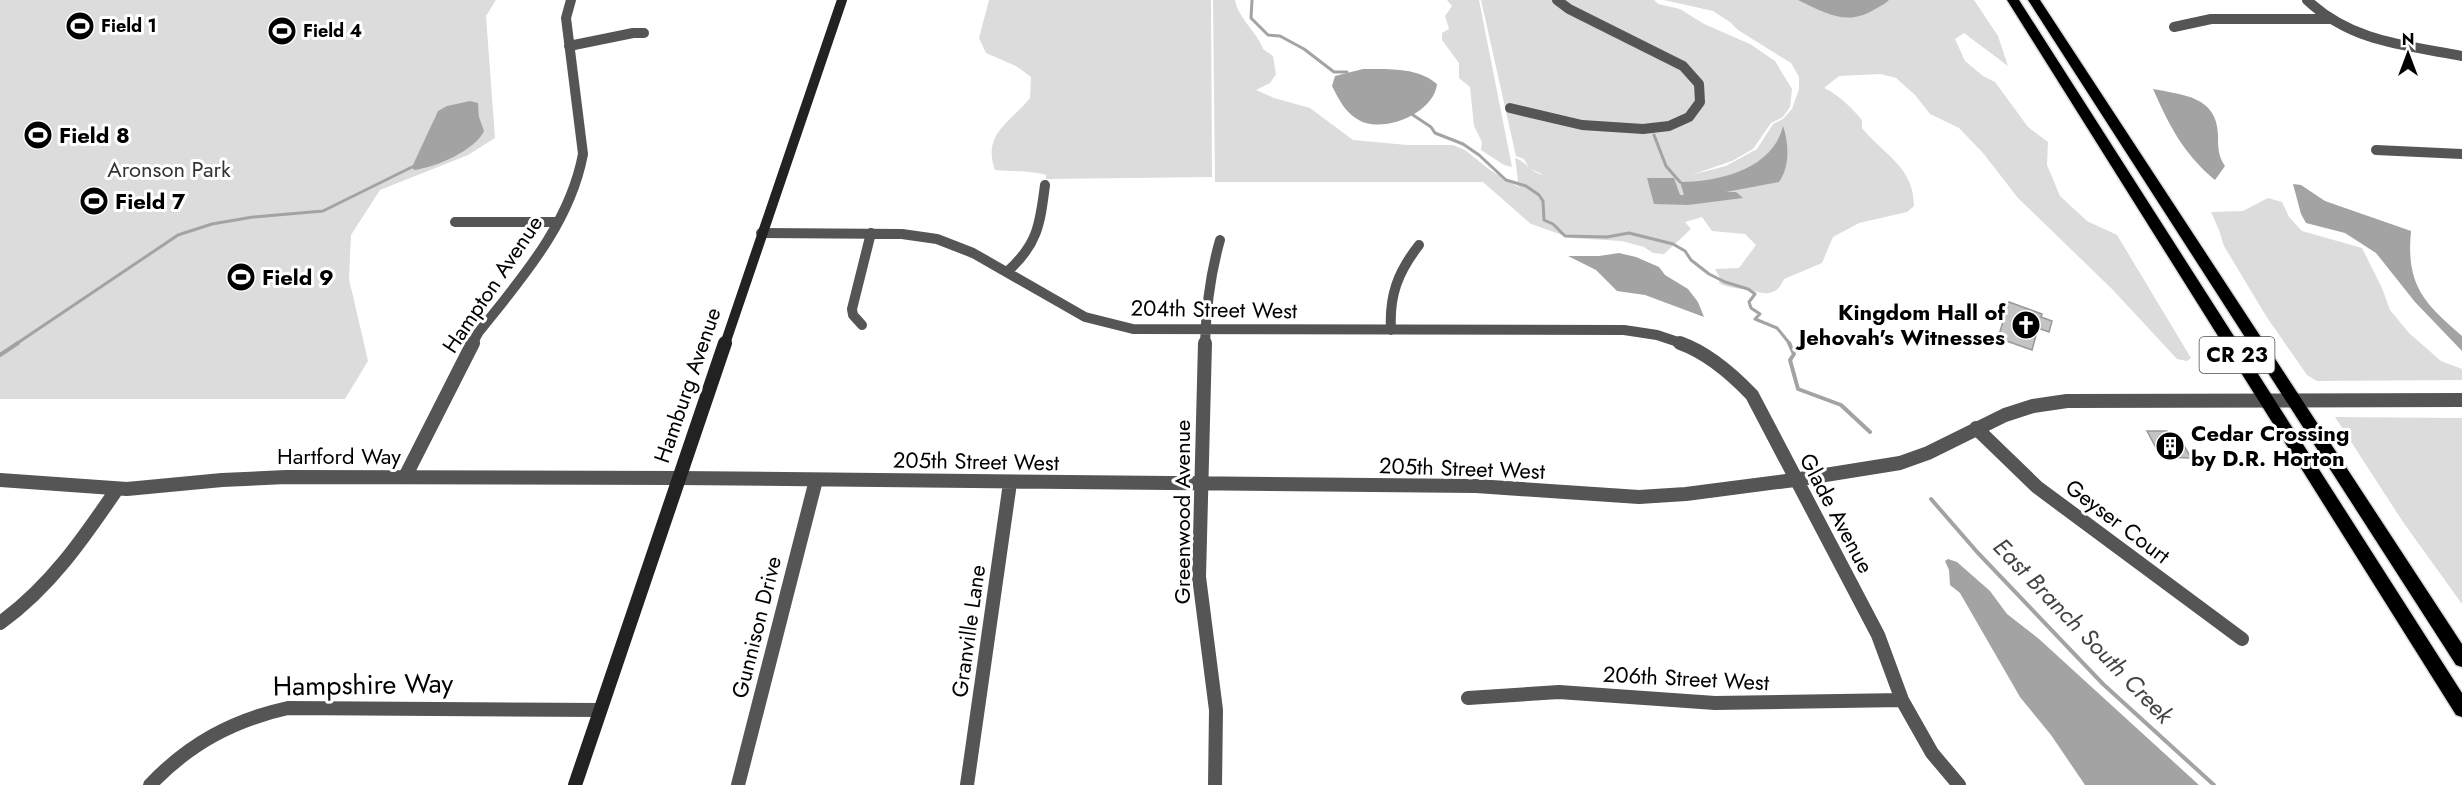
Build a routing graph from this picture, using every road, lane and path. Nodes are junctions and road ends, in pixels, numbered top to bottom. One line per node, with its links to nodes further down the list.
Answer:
1 (571, 0): 10 (street, Hampton Avenue)
2 (842, 0): 18 (street, Hamburg Avenue)
3 (1557, 0): 12 (street)
4 (2013, 0): 27 (main road, CR 23)
5 (2034, 0): 28 (main road, CR 23)
6 (2307, 0): 7 (street)
7 (2329, 19): 8 (street); 11 (street)
8 (2174, 27)
9 (644, 33): 10 (street)
10 (569, 46): 17 (street, Hampton Avenue)
11 (2462, 56)
12 (1510, 108)
13 (2376, 150): 14 (street)
14 (2462, 154)
15 (1045, 185): 22 (street)
16 (455, 222): 17 (street)
17 (558, 222): 31 (street, Hampton Avenue)
18 (761, 233): 19 (street, 204th Street West); 32 (street, Hamburg Avenue)
19 (871, 233): 22 (street, 204th Street West); 23 (street)
20 (1220, 240): 25 (street, Greenwood Avenue)
21 (1419, 245): 24 (street)
22 (1007, 272): 25 (street, 204th Street West)
23 (862, 325)
24 (1391, 330): 25 (street, 204th Street West); 26 (street, 204th Street West)
25 (1205, 331): 37 (street, Greenwood Avenue)
26 (1616, 331): 35 (street, Glade Avenue)
27 (2266, 400): 28 (street); 30 (street, 205th Street West); 44 (main road, CR 23)
28 (2295, 400): 29 (street); 41 (main road, CR 23)
29 (2462, 400)
30 (1976, 428): 35 (street, 205th Street West); 40 (street, Geyser Court)
31 (405, 477): 32 (street, Hartford Way); 38 (street, Hartford Way)
32 (678, 478): 34 (street, 205th Street West); 45 (street, Hamburg Avenue)
33 (0, 480): 38 (street, Hartford Way)
34 (816, 480): 36 (street, 205th Street West); 48 (street, Gunnison Drive)
35 (1794, 480): 37 (street, 205th Street West); 43 (street, Glade Avenue)
36 (1010, 483): 37 (street, 205th Street West); 49 (street, Granville Lane)
37 (1201, 485): 50 (street, Greenwood Avenue)
38 (117, 489): 39 (street)
39 (0, 623)
40 (2242, 639)
41 (2462, 659)
42 (1468, 698): 43 (street, 206th Street West)
43 (1902, 700): 51 (street, Glade Avenue)
44 (2462, 709)
45 (600, 710): 46 (street, Hampshire Way); 47 (street, Hamburg Avenue)
46 (150, 785)
47 (575, 785)
48 (738, 785)
49 (967, 785)
50 (1215, 785)
51 (1959, 785)

